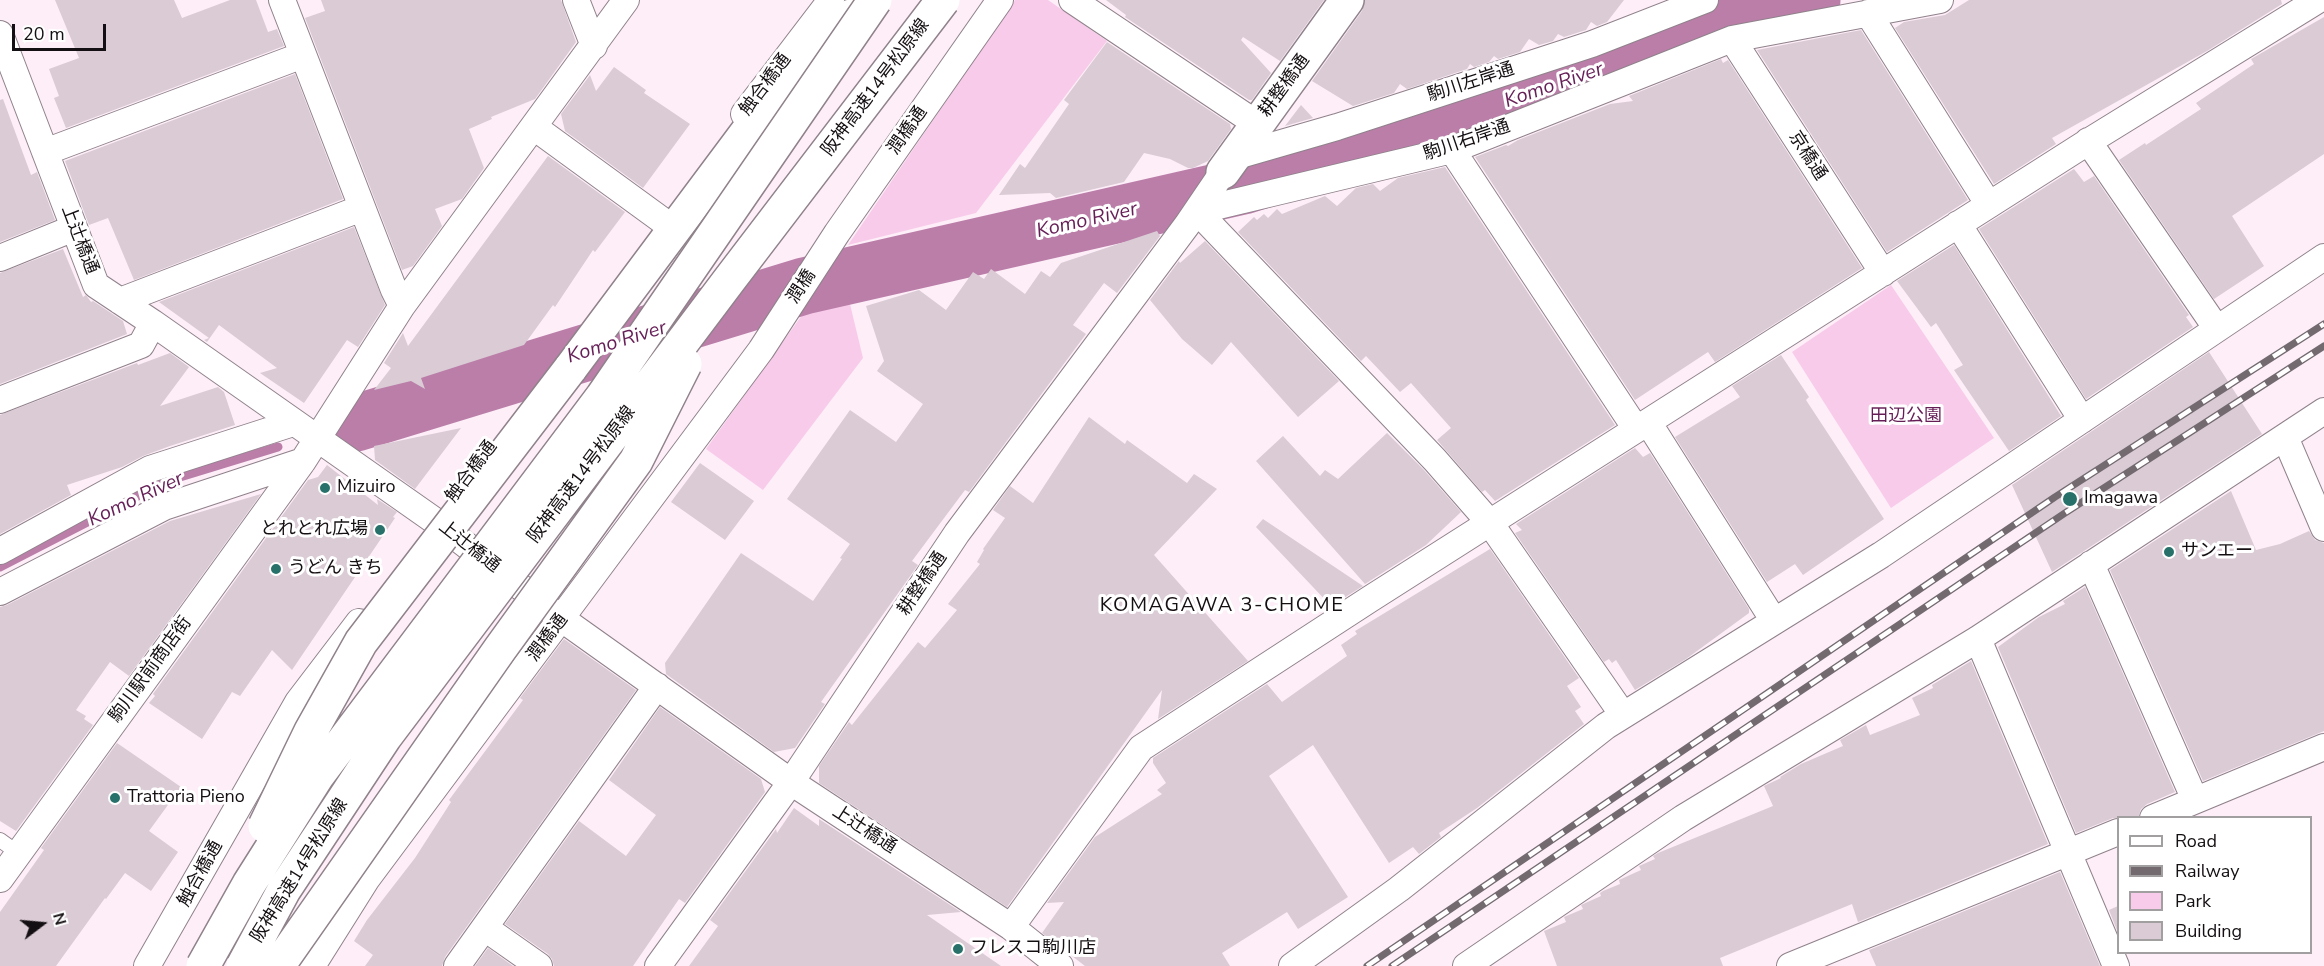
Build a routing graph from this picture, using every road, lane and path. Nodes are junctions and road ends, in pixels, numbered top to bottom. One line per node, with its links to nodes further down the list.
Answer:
1 (282, 0): 18 (street)
2 (576, 0): 17 (street)
3 (627, 0): 17 (street, 駒川駅前商店街)
4 (831, 0): 28 (street, 触合橋通)
5 (865, 0): 72 (main road, bridge)
6 (875, 0): 73 (main road, 阪神高速14号松原線, bridge)
7 (943, 0): 35 (main road, 阪神高速14号松原線, bridge)
8 (999, 0): 33 (street, 潤橋通)
9 (1072, 0): 19 (street)
10 (1347, 0): 19 (main road, 耕整橋通)
11 (1705, 0): 24 (street, 駒川左岸通)
12 (1940, 0): 14 (street, 駒川右岸通)
13 (2318, 0): 21 (street)
14 (1868, 13): 16 (street, 駒川右岸通); 25 (street)
15 (0, 34): 23 (street, 上辻橋通)
16 (1732, 39): 22 (street, 駒川右岸通); 34 (street, 京橋通)
17 (594, 46): 20 (street, 駒川駅前商店街)
18 (303, 55): 23 (street); 26 (street)
19 (1257, 124): 24 (main road, 耕整橋通)
20 (534, 127): 28 (street); 37 (street, 駒川駅前商店街)
21 (2088, 141): 25 (street); 40 (street)
22 (1452, 150): 27 (street, 駒川右岸通); 45 (street)
23 (45, 152): 30 (street, 上辻橋通)
24 (1228, 164): 27 (street, 耕整橋通)
25 (1989, 205): 29 (street)
26 (362, 208): 36 (street); 37 (street)
27 (1198, 210): 50 (street); 61 (street, 耕整橋通)
28 (663, 221): 49 (street, 触合橋通)
29 (1958, 224): 34 (street); 43 (street)
30 (74, 228): 32 (street); 36 (street, 上辻橋通)
31 (2324, 257): 40 (street)
32 (0, 258)
33 (817, 263): 38 (street, 潤橋)
34 (1883, 273): 45 (street)
35 (730, 279): 74 (main road, 阪神高速14号松原線, bridge); 75 (main road, bridge)
36 (120, 301): 39 (street, 上辻橋通)
37 (402, 306): 47 (street, 駒川駅前商店街)
38 (787, 310): 55 (street, 潤橋通)
39 (153, 323): 41 (street); 44 (street, 上辻橋通)
40 (2217, 329): 43 (street)
41 (0, 400)
42 (2324, 411): 46 (street)
43 (2082, 420): 56 (street)
44 (293, 423): 47 (street, 上辻橋通); 52 (street)
45 (1642, 426): 50 (street); 56 (street)
46 (2285, 437): 51 (street); 53 (street)
47 (318, 439): 48 (street, 駒川駅前商店街); 49 (street, 上辻橋通)
48 (303, 462): 54 (street); 65 (street, 駒川駅前商店街)
49 (435, 521): 55 (street, 上辻橋通); 71 (street, 触合橋通)
50 (1490, 523): 59 (street); 68 (street)
51 (2324, 528)
52 (0, 551)
53 (2091, 564): 57 (street); 62 (street)
54 (0, 592)
55 (562, 619): 58 (street, 上辻橋通); 76 (street, 潤橋通)
56 (1774, 621): 59 (street)
57 (1978, 639): 66 (street); 82 (street)
58 (657, 686): 61 (street, 上辻橋通); 69 (street)
59 (1623, 715): 81 (street)
60 (2324, 747): 62 (street)
61 (791, 782): 68 (street, 上辻橋通); 79 (street, 耕整橋通)
62 (2195, 800): 63 (street)
63 (2158, 816)
64 (2117, 832): 66 (street)
65 (9, 846): 67 (street, 駒川駅前商店街)
66 (2070, 852): 70 (street); 83 (street)
67 (0, 879)
68 (1011, 927): 80 (street, 上辻橋通)
69 (485, 928): 77 (street); 78 (street)
70 (1802, 964)
71 (147, 966)
72 (193, 966)
73 (203, 966)
74 (243, 966)
75 (278, 966)
76 (312, 966)
77 (457, 966)
78 (539, 966)
79 (658, 966)
80 (1060, 966)
81 (1292, 966)
82 (1466, 966)
83 (2116, 966)

